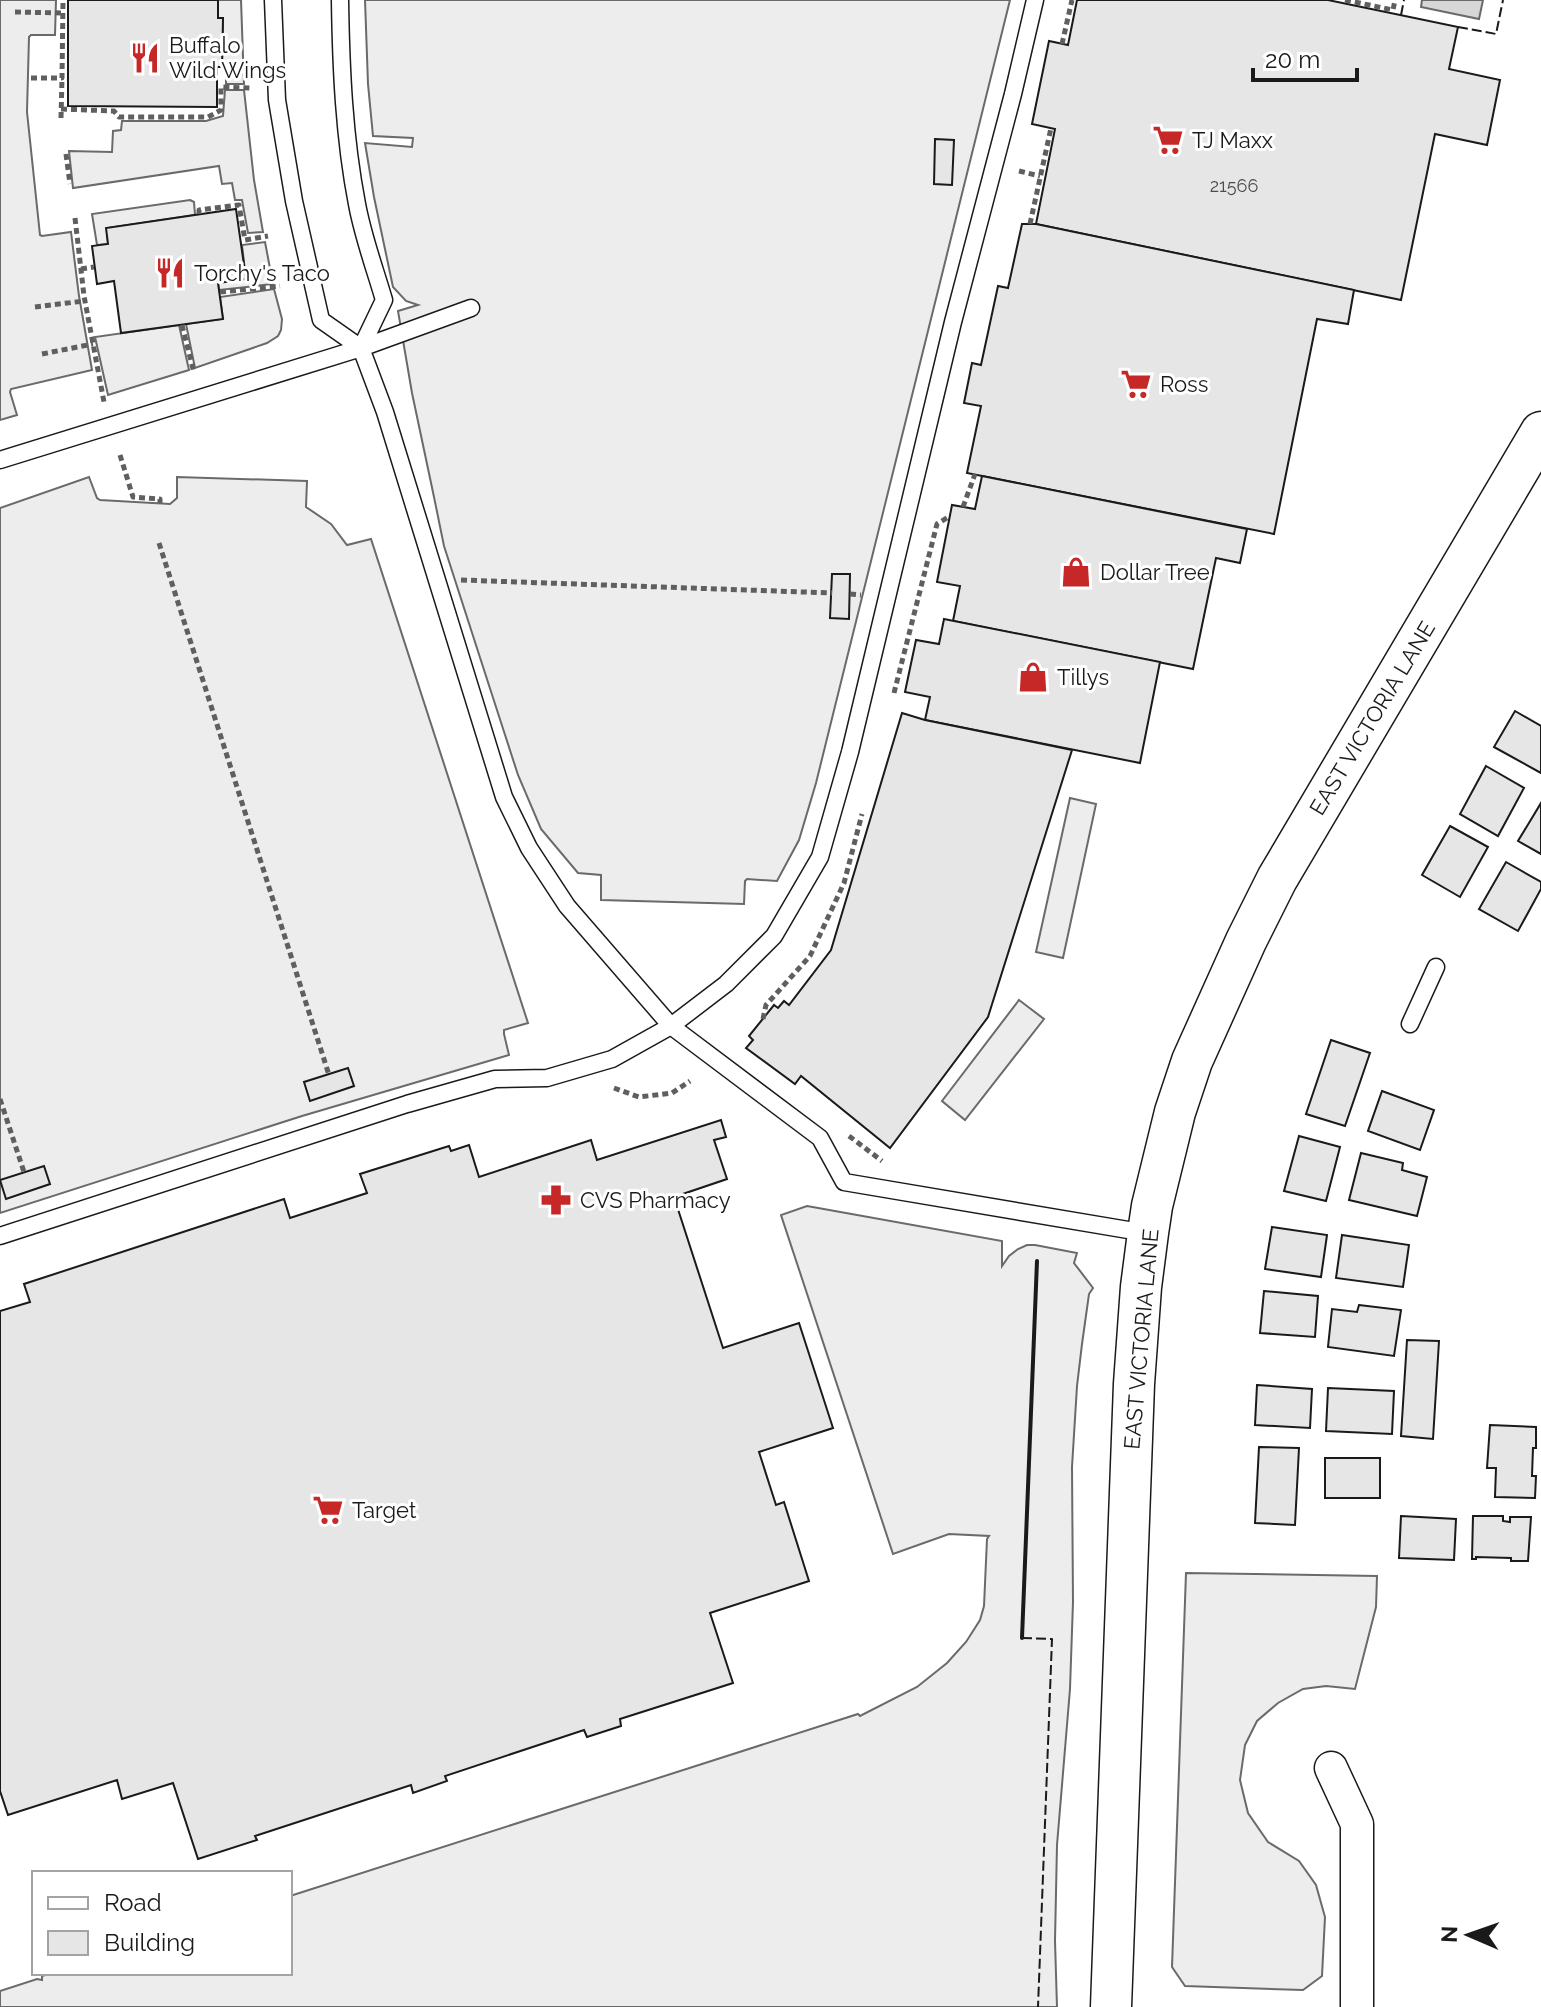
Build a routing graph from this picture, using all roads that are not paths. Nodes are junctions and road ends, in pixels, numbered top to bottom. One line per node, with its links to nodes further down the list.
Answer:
1 (273, 0): 5 (lane)
2 (340, 0): 5 (lane)
3 (1035, 0): 10 (lane)
4 (471, 308): 5 (lane)
5 (361, 348): 7 (lane); 10 (lane)
6 (1541, 432): 11 (street, EAST VICTORIA LANE)
7 (0, 460)
8 (1436, 967): 9 (lane)
9 (1410, 1024)
10 (671, 1026): 11 (lane); 12 (lane)
11 (1148, 1233): 14 (street, EAST VICTORIA LANE)
12 (0, 1236)
13 (1331, 1768): 15 (street)
14 (1111, 2007)
15 (1357, 2007)

